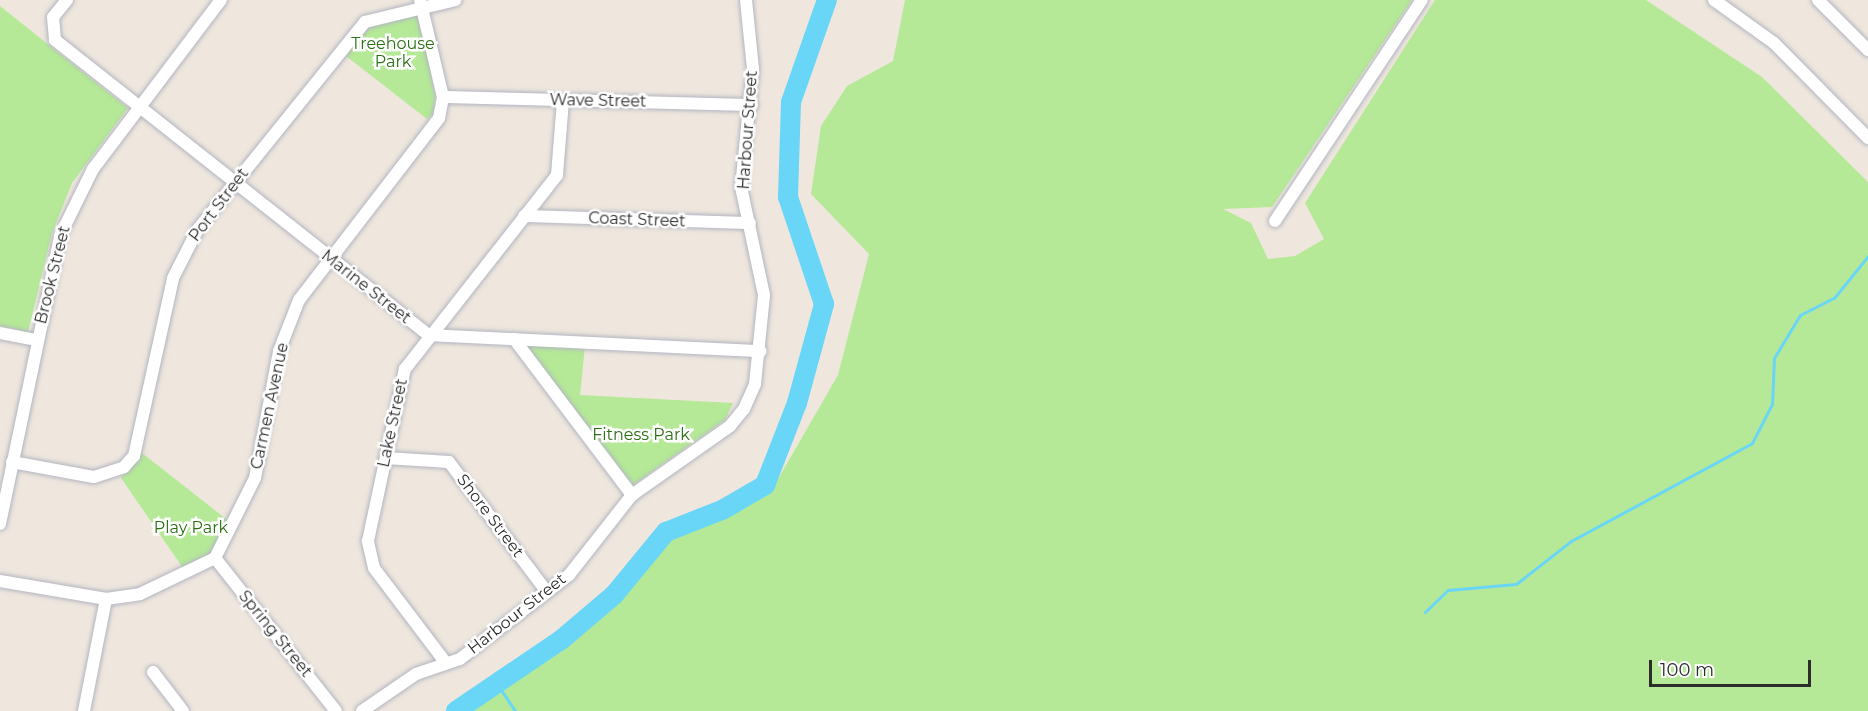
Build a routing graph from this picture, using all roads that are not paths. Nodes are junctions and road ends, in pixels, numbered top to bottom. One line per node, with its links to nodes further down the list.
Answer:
1 (67, 0): 13 (street, Marine Street)
2 (221, 0): 13 (street, Brook Street)
3 (455, 0): 8 (street, Port Street)
4 (746, 0): 12 (street, Harbour Street)
5 (1422, 0): 17 (street)
6 (1714, 0): 14 (street)
7 (1818, 0): 9 (street)
8 (421, 4): 10 (street); 15 (street, Port Street)
9 (1868, 50)
10 (443, 97): 11 (street, Wave Street); 19 (street, Carmen Avenue)
11 (563, 100): 12 (street, Wave Street); 16 (street, Lake Street)
12 (752, 105): 18 (street, Harbour Street)
13 (140, 107): 15 (street, Marine Street); 23 (street, Brook Street)
14 (1868, 138)
15 (235, 183): 19 (street, Marine Street); 26 (street, Port Street)
16 (524, 216): 18 (street, Coast Street); 21 (street, Lake Street)
17 (1275, 221)
18 (750, 224): 24 (street, Harbour Street)
19 (332, 260): 21 (street, Marine Street); 29 (street, Carmen Avenue)
20 (0, 333): 23 (street)
21 (428, 335): 22 (street, Marine Street); 25 (street, Lake Street)
22 (514, 339): 24 (street, Marine Street); 27 (street)
23 (37, 340): 26 (street, Brook Street)
24 (760, 351): 27 (street, Harbour Street)
25 (386, 458): 31 (street, Shore Street); 33 (street, Lake Street)
26 (12, 462): 28 (street, Brook Street)
27 (632, 495): 31 (street, Harbour Street)
28 (0, 524)
29 (214, 558): 32 (street); 37 (street, Spring Street)
30 (0, 582): 32 (street)
31 (547, 592): 33 (street, Harbour Street)
32 (106, 599): 35 (street)
33 (446, 663): 38 (street, Harbour Street)
34 (153, 672): 36 (street)
35 (84, 711)
36 (183, 711)
37 (336, 711)
38 (362, 711)

